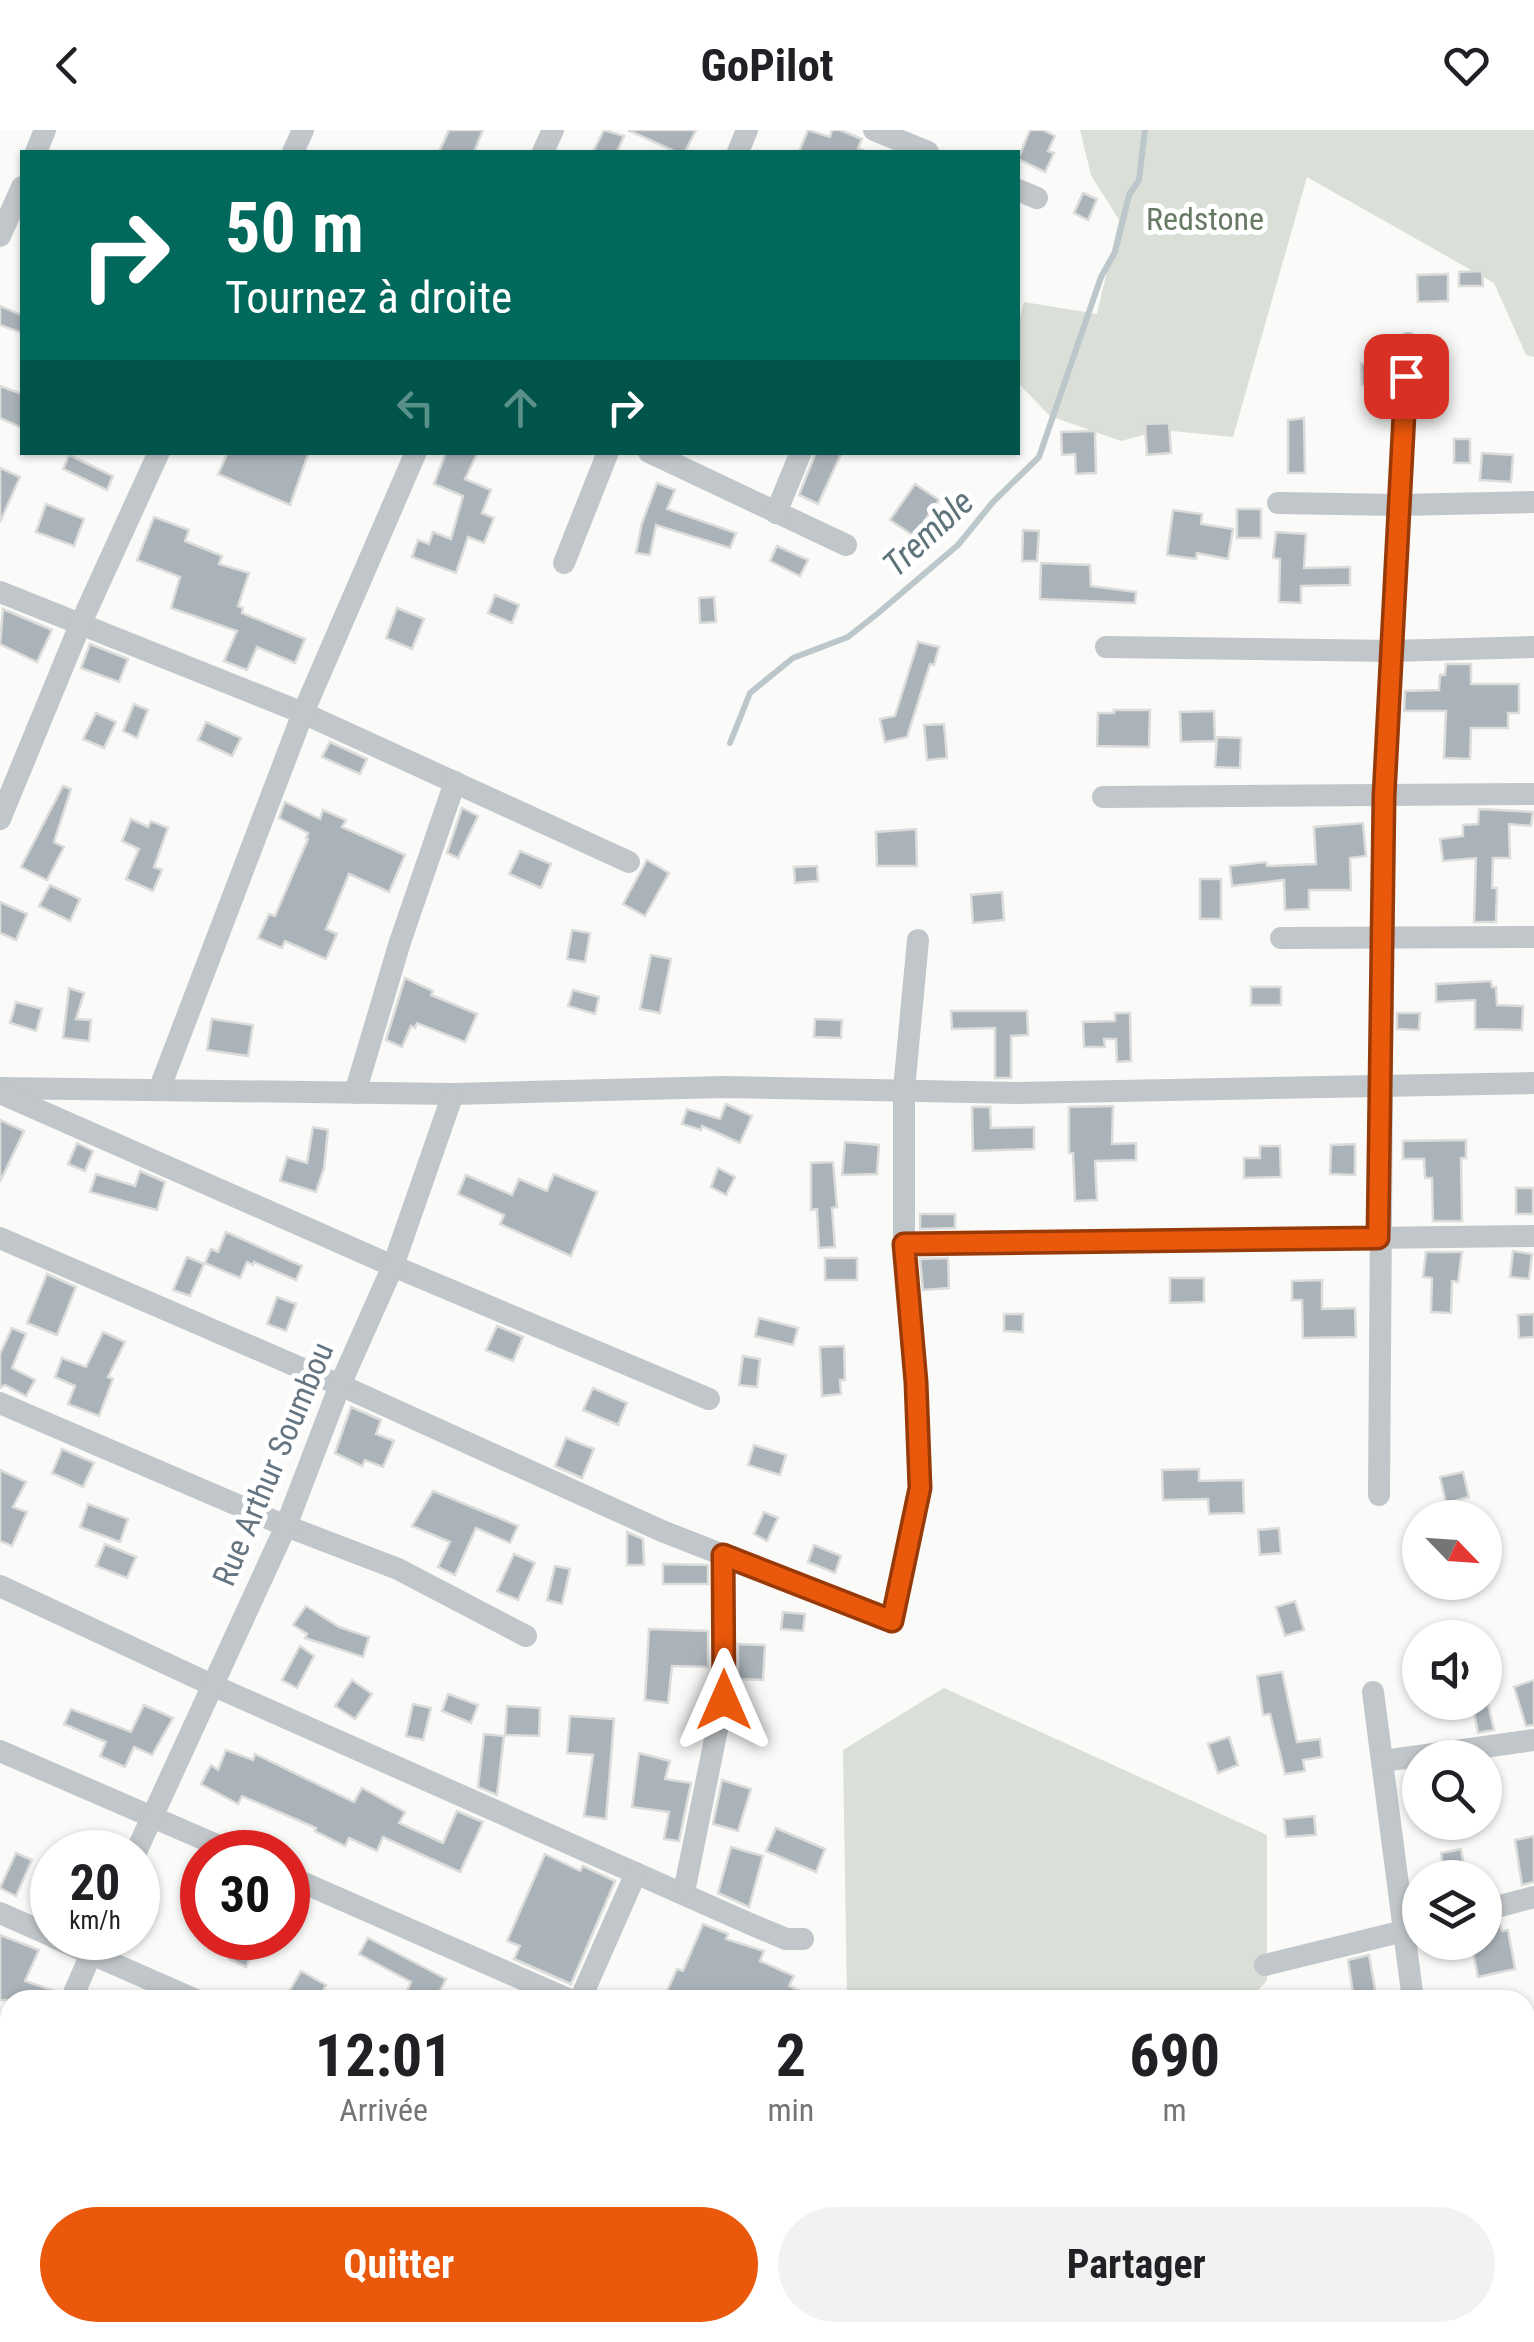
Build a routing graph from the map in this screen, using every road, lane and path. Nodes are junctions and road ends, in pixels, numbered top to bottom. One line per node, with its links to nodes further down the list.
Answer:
1 (874, 130): 2 (street)
2 (923, 150)
3 (20, 192): 4 (street)
4 (0, 236)
5 (1408, 343): 13 (street)
6 (158, 455): 18 (street)
7 (415, 455): 22 (street)
8 (607, 455): 16 (street)
9 (655, 455): 14 (street)
10 (800, 455): 14 (street)
11 (1534, 502): 13 (street)
12 (1278, 503): 13 (street)
13 (1400, 505): 21 (street)
14 (776, 513): 15 (street)
15 (846, 545)
16 (564, 563)
17 (0, 592): 18 (street)
18 (80, 625): 22 (street); 27 (street)
19 (1106, 647): 21 (street)
20 (1534, 648): 21 (street)
21 (1392, 650): 26 (street)
22 (303, 713): 23 (street); 36 (street)
23 (455, 782): 28 (street); 38 (street)
24 (1534, 794): 26 (street)
25 (1103, 796): 26 (street)
26 (1384, 796): 29 (street)
27 (0, 819)
28 (629, 862)
29 (1380, 936): 30 (street); 31 (street); 34 (street)
30 (1534, 937)
31 (1281, 938)
32 (918, 940): 35 (street)
33 (1534, 1084): 34 (street)
34 (1379, 1088): 35 (street); 42 (street)
35 (904, 1089): 39 (street); 43 (street)
36 (160, 1090): 37 (street); 38 (street)
37 (0, 1091): 44 (street)
38 (355, 1093): 39 (street)
39 (453, 1094): 44 (street, Rue Arthur Soumbou)
40 (1534, 1236): 42 (street)
41 (0, 1238): 45 (street)
42 (1378, 1238): 43 (street); 48 (street)
43 (904, 1244): 50 (street)
44 (393, 1266): 45 (street, Rue Arthur Soumbou); 46 (street)
45 (340, 1384): 49 (street, Rue Arthur Soumbou); 50 (street)
46 (708, 1399)
47 (0, 1403): 49 (street)
48 (1378, 1494)
49 (286, 1526): 52 (street); 53 (street, Rue Arthur Soumbou)
50 (723, 1555): 64 (street)
51 (0, 1586): 53 (street)
52 (526, 1636)
53 (212, 1685): 58 (street, Rue Arthur Soumbou); 61 (street)
54 (1373, 1692): 57 (street)
55 (1534, 1740): 57 (street)
56 (0, 1751): 58 (street)
57 (1383, 1761): 62 (street)
58 (152, 1817): 59 (street, Rue Arthur Soumbou); 60 (street)
59 (146, 1830)
60 (182, 1830)
61 (636, 1873): 64 (street); 78 (street)
62 (1402, 1876)
63 (310, 1886): 77 (street)
64 (684, 1892): 70 (street)
65 (1534, 1898): 66 (street)
66 (1502, 1906)
67 (0, 1913): 68 (street)
68 (30, 1926)
69 (1402, 1932): 74 (street)
70 (803, 1939)
71 (88, 1960): 75 (street)
72 (120, 1960): 76 (street)
73 (1412, 1960): 79 (street)
74 (1266, 1965)
75 (75, 1990)
76 (177, 1990)
77 (547, 1990)
78 (584, 1990)
79 (1413, 1990)

